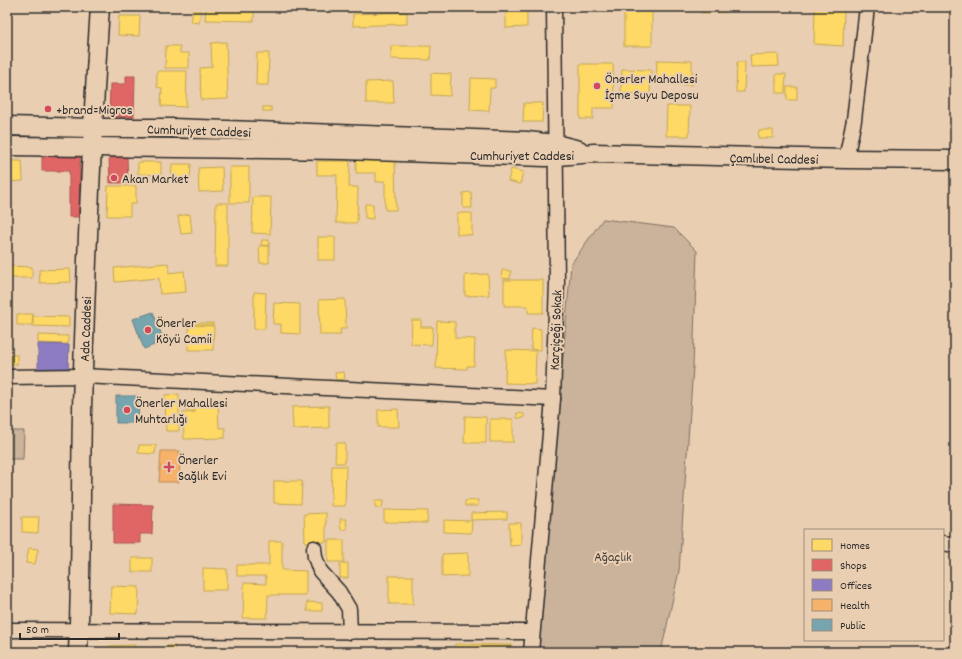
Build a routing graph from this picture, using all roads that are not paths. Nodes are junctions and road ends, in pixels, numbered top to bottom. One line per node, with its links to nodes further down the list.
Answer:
1 (100, 7): 5 (main road, Ada Caddesi)
2 (554, 7): 8 (street, Karçiçeği Sokak)
3 (867, 7): 10 (street)
4 (7, 126): 5 (main road)
5 (92, 128): 7 (main road, Ada Caddesi); 8 (main road, Cumhuriyet Caddesi)
6 (7, 146): 7 (main road)
7 (92, 146): 8 (main road, Cumhuriyet Caddesi); 12 (main road, Ada Caddesi)
8 (556, 150): 9 (main road, Cumhuriyet Caddesi); 14 (street, Karçiçeği Sokak)
9 (594, 153): 10 (main road, Çamlıbel Caddesi)
10 (846, 159): 11 (main road, Çamlıbel Caddesi)
11 (955, 160)
12 (83, 376): 13 (street); 14 (street); 19 (main road, Ada Caddesi)
13 (7, 377)
14 (553, 399): 21 (street, Karçiçeği Sokak)
15 (944, 544): 16 (street)
16 (955, 545)
17 (314, 548): 20 (street)
18 (7, 630): 19 (street)
19 (79, 630): 20 (street); 22 (main road, Ada Caddesi)
20 (350, 632): 21 (street)
21 (532, 632): 23 (street, Karçiçeği Sokak)
22 (78, 652)
23 (531, 652)

